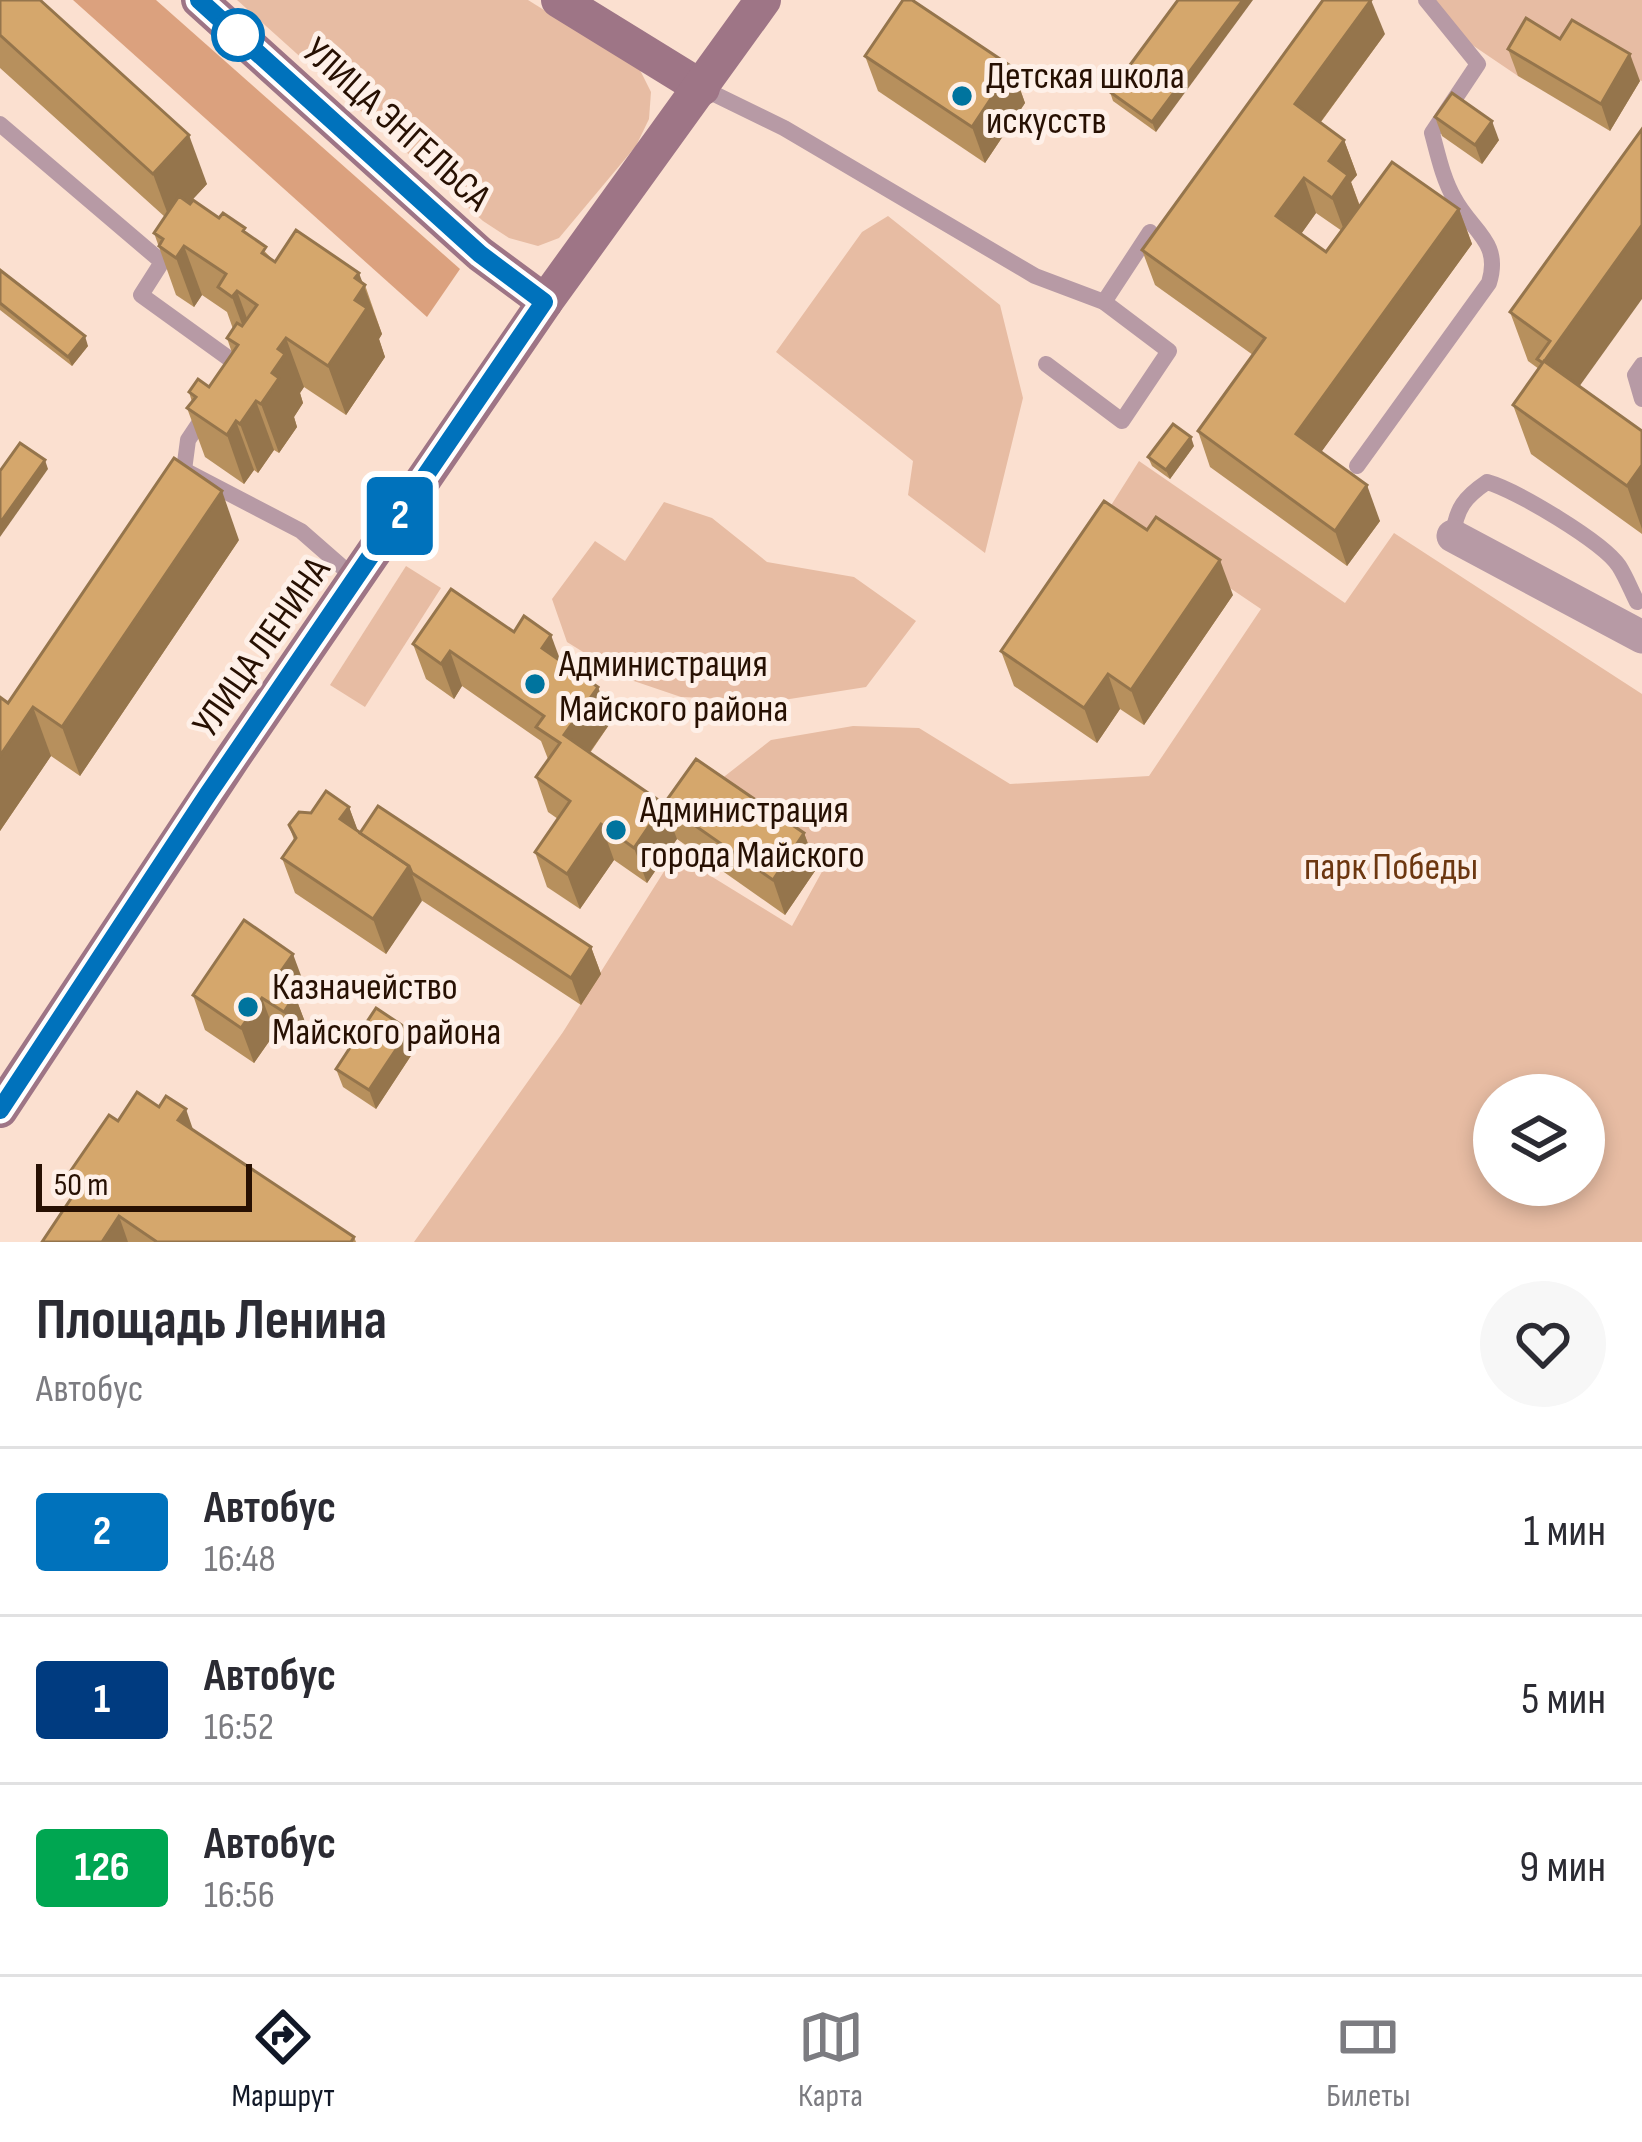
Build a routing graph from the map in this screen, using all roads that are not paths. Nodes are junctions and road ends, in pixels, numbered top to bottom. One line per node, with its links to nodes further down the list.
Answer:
1 (199, 0): 8 (street, УЛИЦА ЭНГЕЛЬСА)
2 (559, 0): 5 (street)
3 (763, 0): 5 (street, УЛИЦА ЛЕНИНА)
4 (1426, 0): 15 (lane)
5 (702, 88): 8 (street, УЛИЦА ЛЕНИНА); 9 (lane)
6 (0, 124): 12 (lane)
7 (1150, 232): 9 (lane)
8 (544, 302): 17 (street, УЛИЦА ЛЕНИНА)
9 (1104, 302): 10 (lane)
10 (1046, 364)
11 (1642, 365): 13 (lane)
12 (226, 384)
13 (1642, 399)
14 (213, 403): 17 (lane)
15 (1357, 466)
16 (1453, 536): 18 (street); 18 (lane)
17 (357, 580): 19 (street, УЛИЦА ЛЕНИНА)
18 (1636, 614)
19 (0, 1110)

